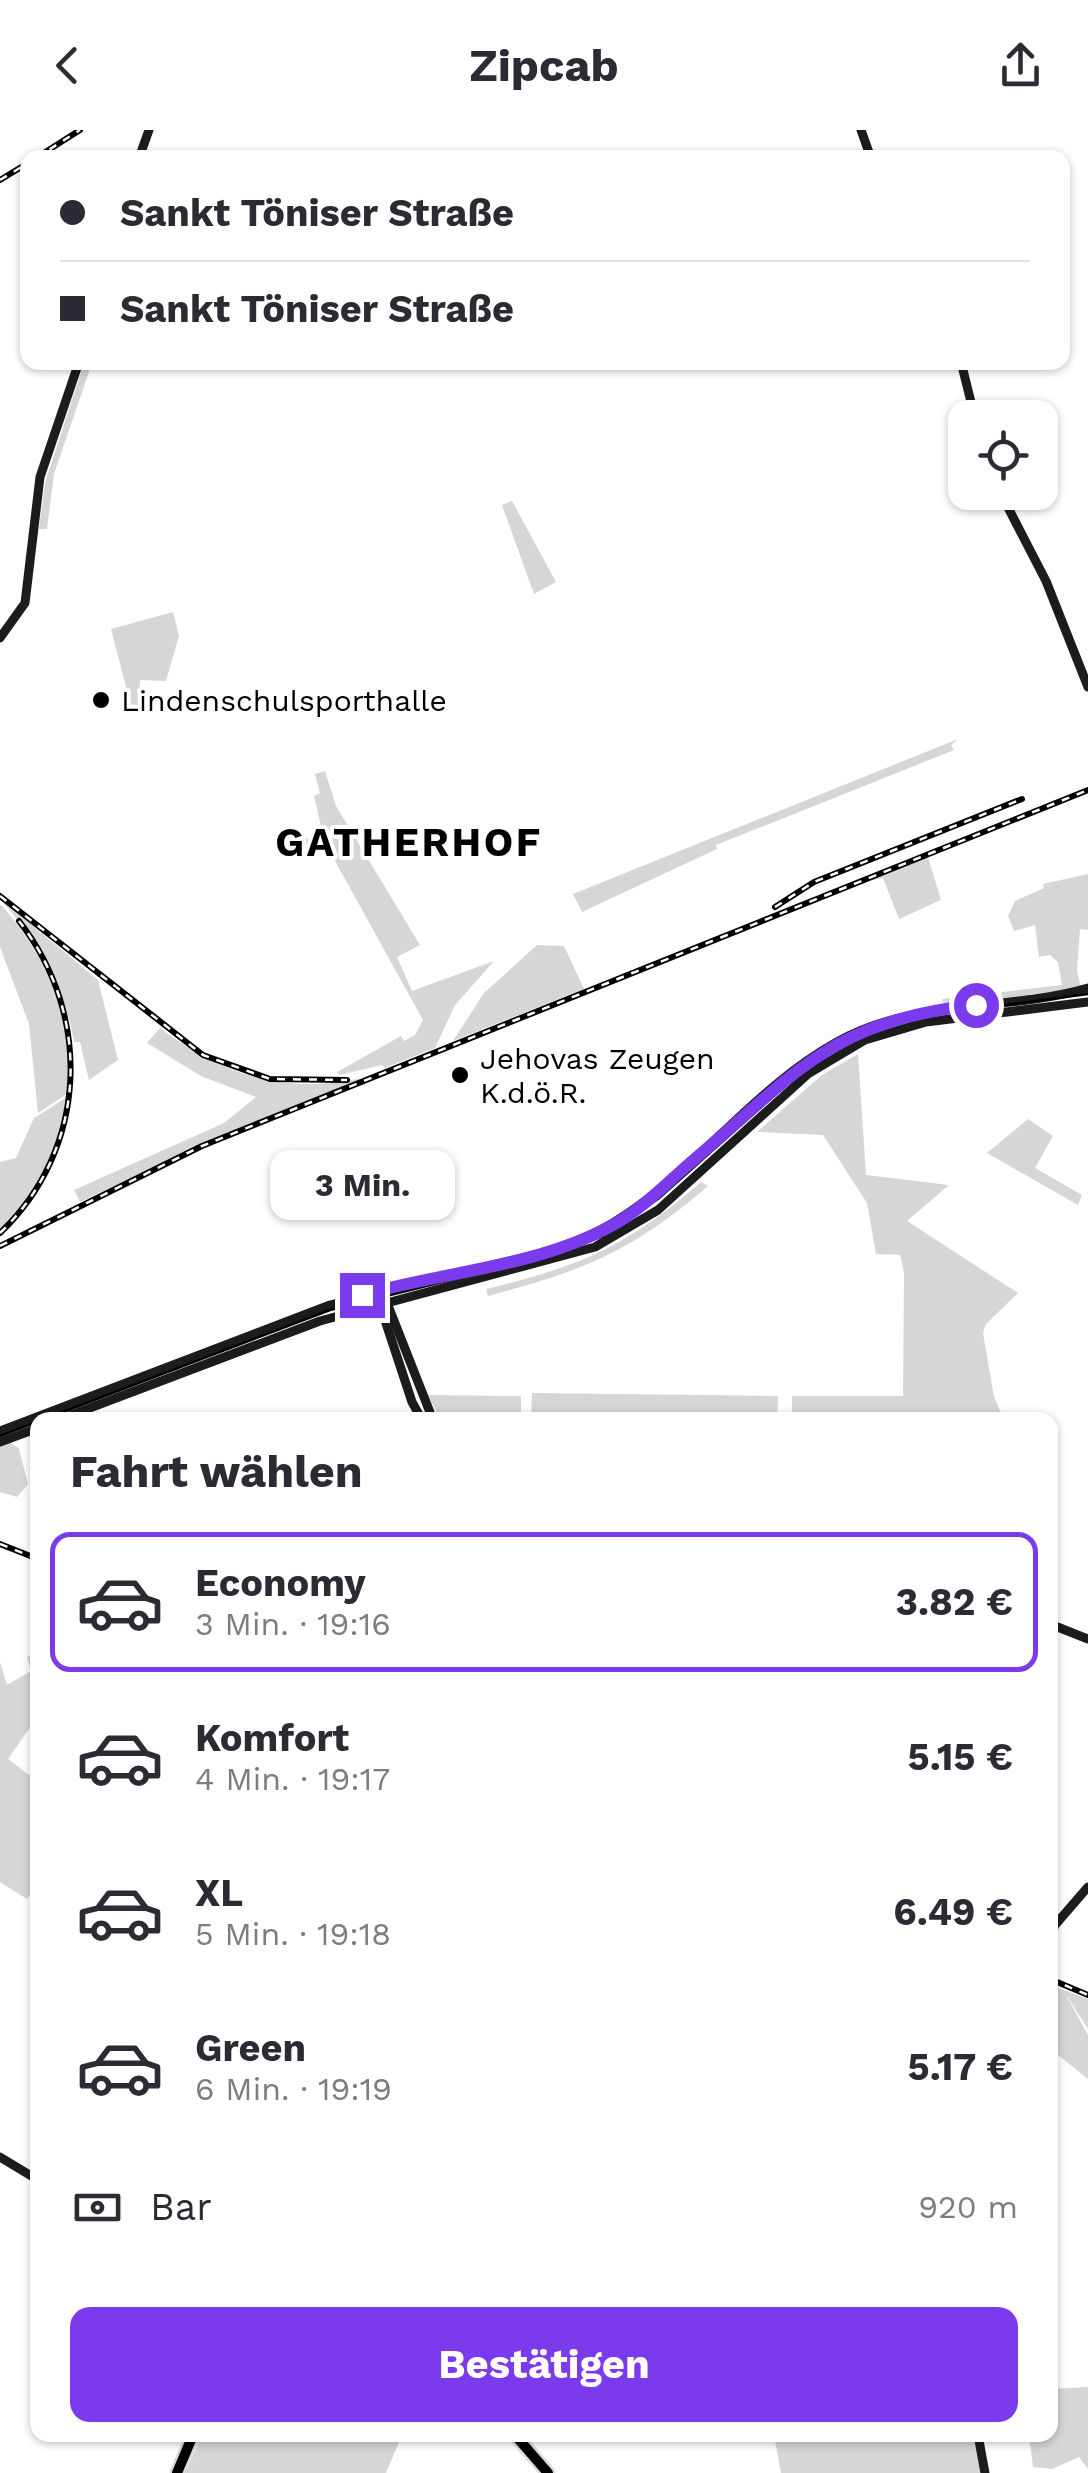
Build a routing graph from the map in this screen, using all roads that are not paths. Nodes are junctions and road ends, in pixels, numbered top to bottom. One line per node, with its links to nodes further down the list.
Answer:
1 (76, 370): 5 (main road)
2 (963, 370): 3 (main road)
3 (970, 400)
4 (1009, 510): 6 (main road)
5 (0, 638)
6 (1088, 688)
7 (1088, 988): 10 (main road)
8 (1088, 1002): 9 (main road)
9 (383, 1304): 11 (main road); 12 (main road); 13 (main road)
10 (50, 1412)
11 (79, 1412)
12 (419, 1412)
13 (429, 1412)
14 (30, 1420): 15 (main road)
15 (0, 1431)
16 (30, 1431): 17 (main road)
17 (0, 1442)
18 (1058, 1627): 19 (main road)
19 (1088, 1639)
20 (1088, 1887): 21 (main road)
21 (1058, 1921)
22 (0, 2157): 23 (main road)
23 (30, 2175)
24 (190, 2442): 27 (main road)
25 (521, 2442): 28 (main road)
26 (979, 2442): 29 (main road)
27 (177, 2473)
28 (548, 2473)
29 (985, 2473)

